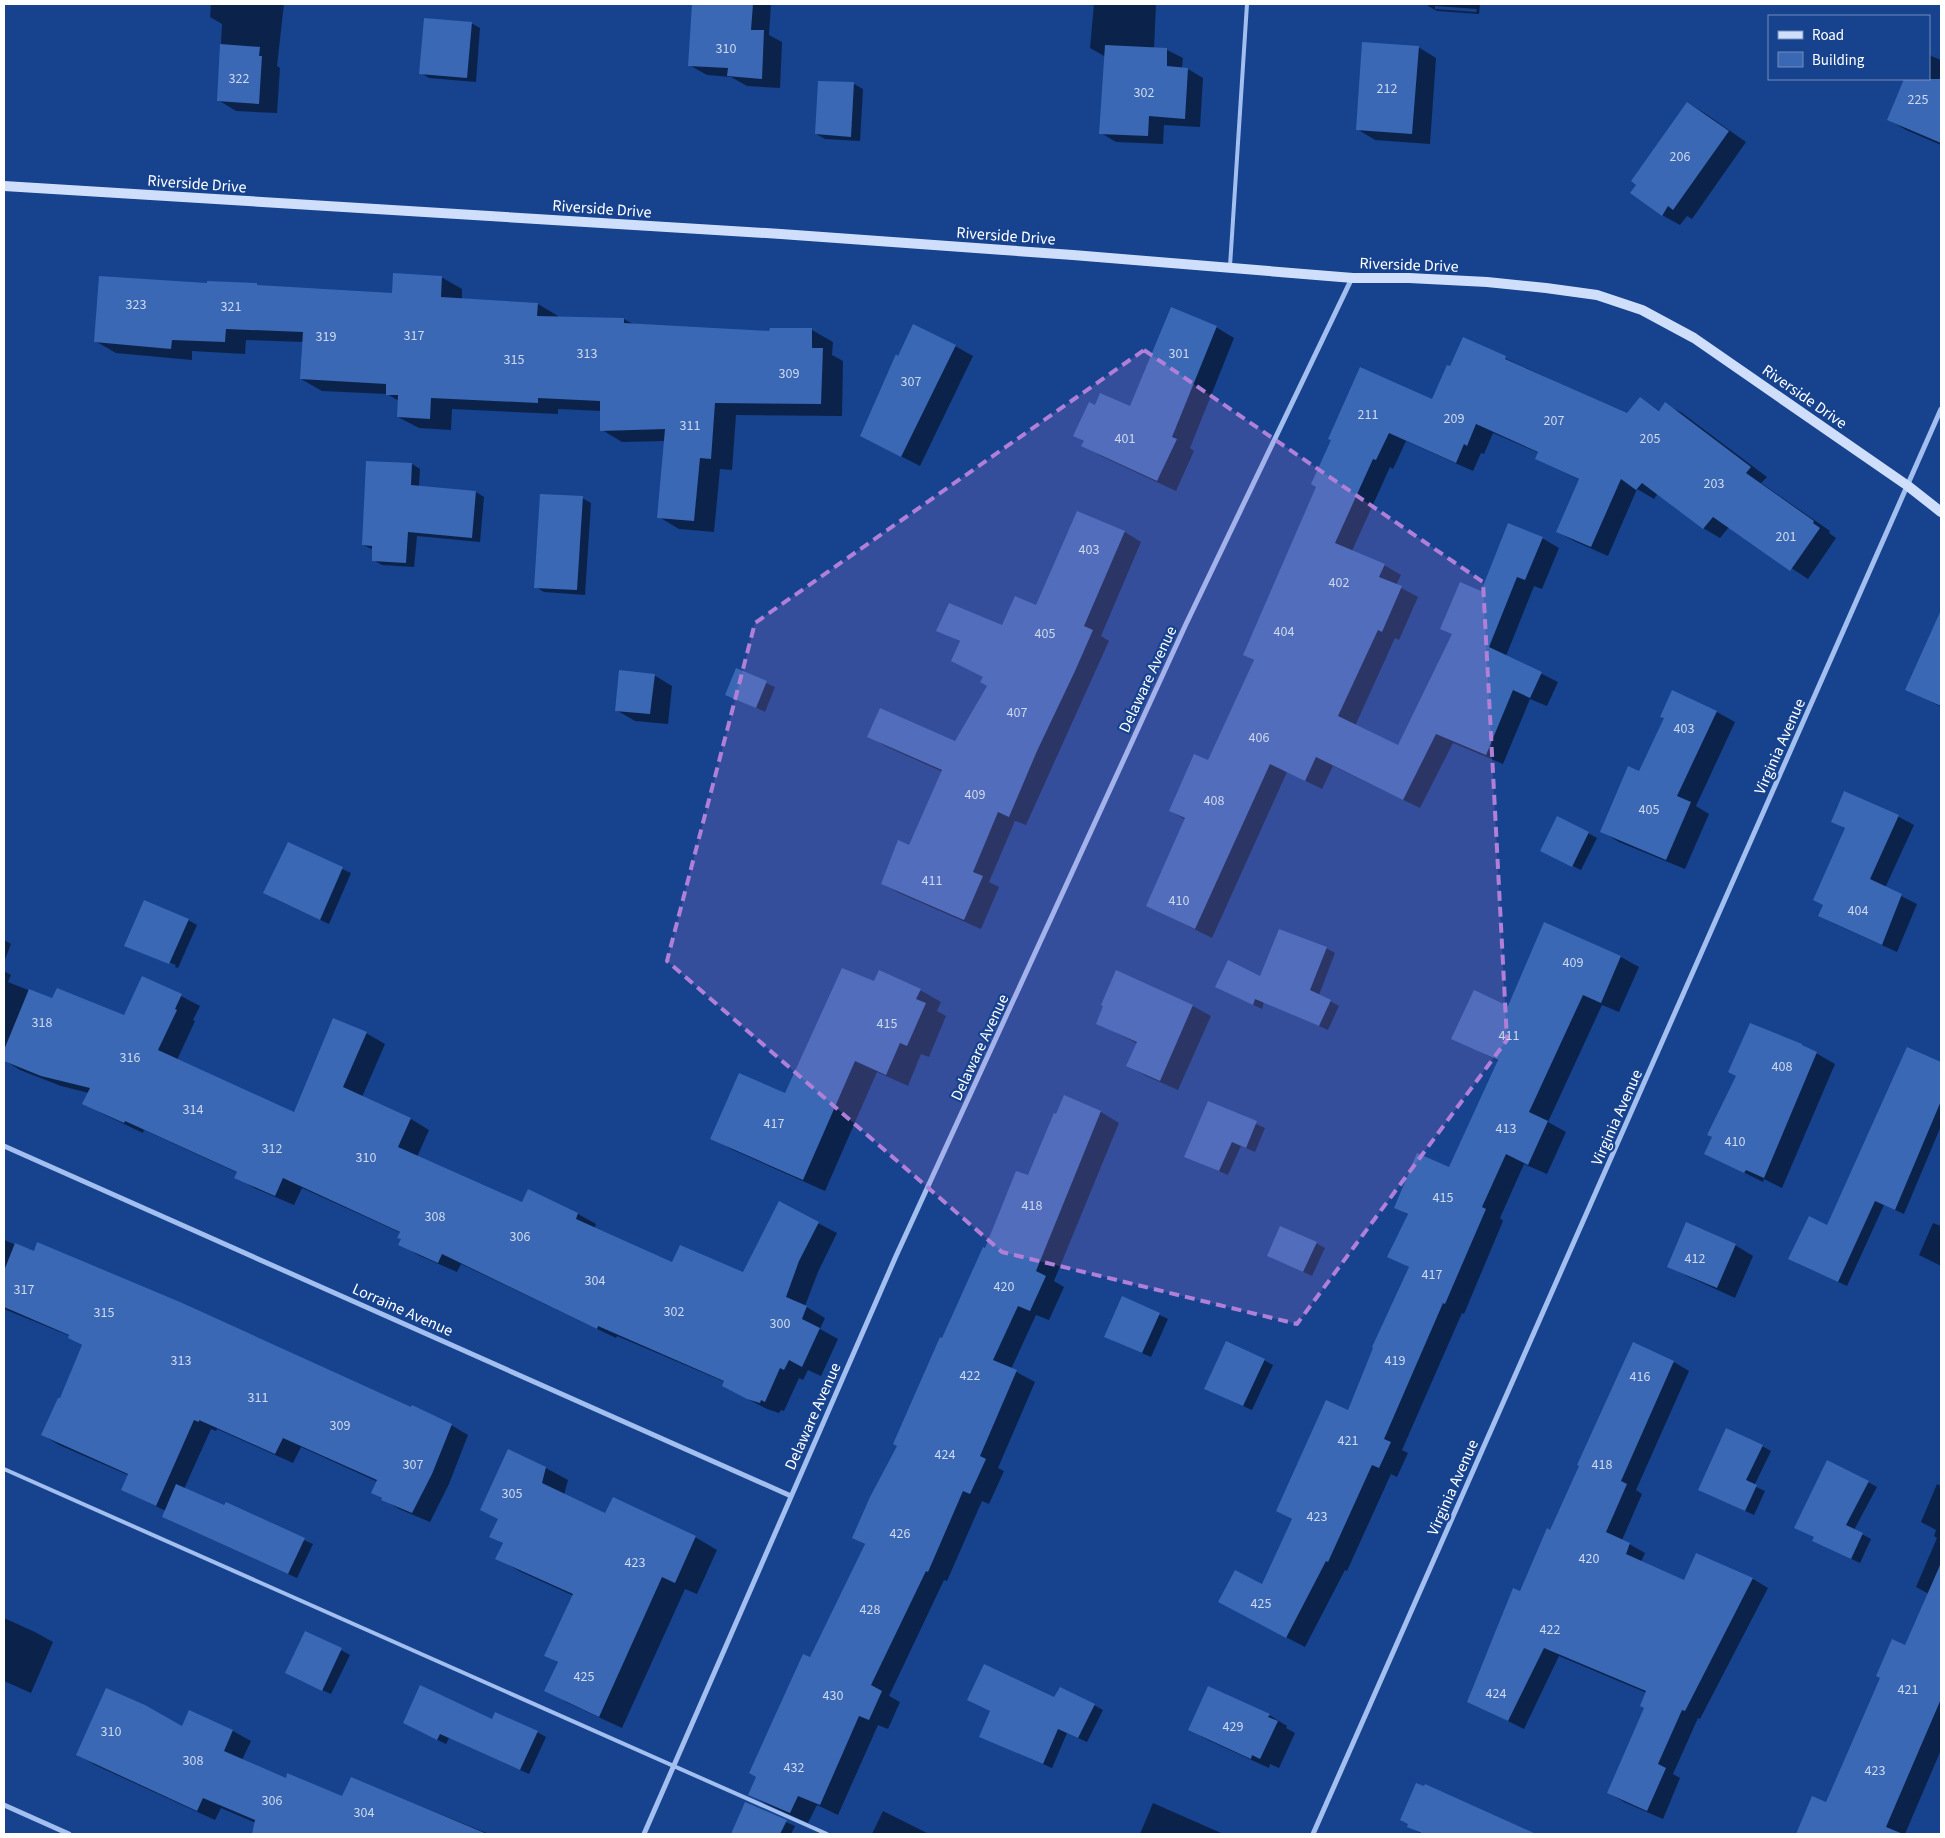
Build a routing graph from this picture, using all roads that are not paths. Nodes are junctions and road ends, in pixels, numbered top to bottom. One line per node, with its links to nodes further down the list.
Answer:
1 (1246, 4): 3 (lane)
2 (4, 186): 3 (street, Riverside Drive)
3 (1230, 268): 4 (street, Riverside Drive)
4 (1353, 278): 6 (street, Riverside Drive); 10 (street, Delaware Avenue)
5 (1941, 409): 6 (street, Virginia Avenue)
6 (1908, 486): 7 (street, Riverside Drive); 16 (street, Virginia Avenue)
7 (1941, 512)
8 (4, 1146): 10 (street, Lorraine Avenue)
9 (4, 1469): 11 (lane)
10 (791, 1496): 11 (street, Delaware Avenue)
11 (674, 1766): 14 (street, Delaware Avenue); 15 (lane)
12 (4, 1805): 13 (street)
13 (69, 1834)
14 (644, 1834)
15 (827, 1834)
16 (1313, 1834)

